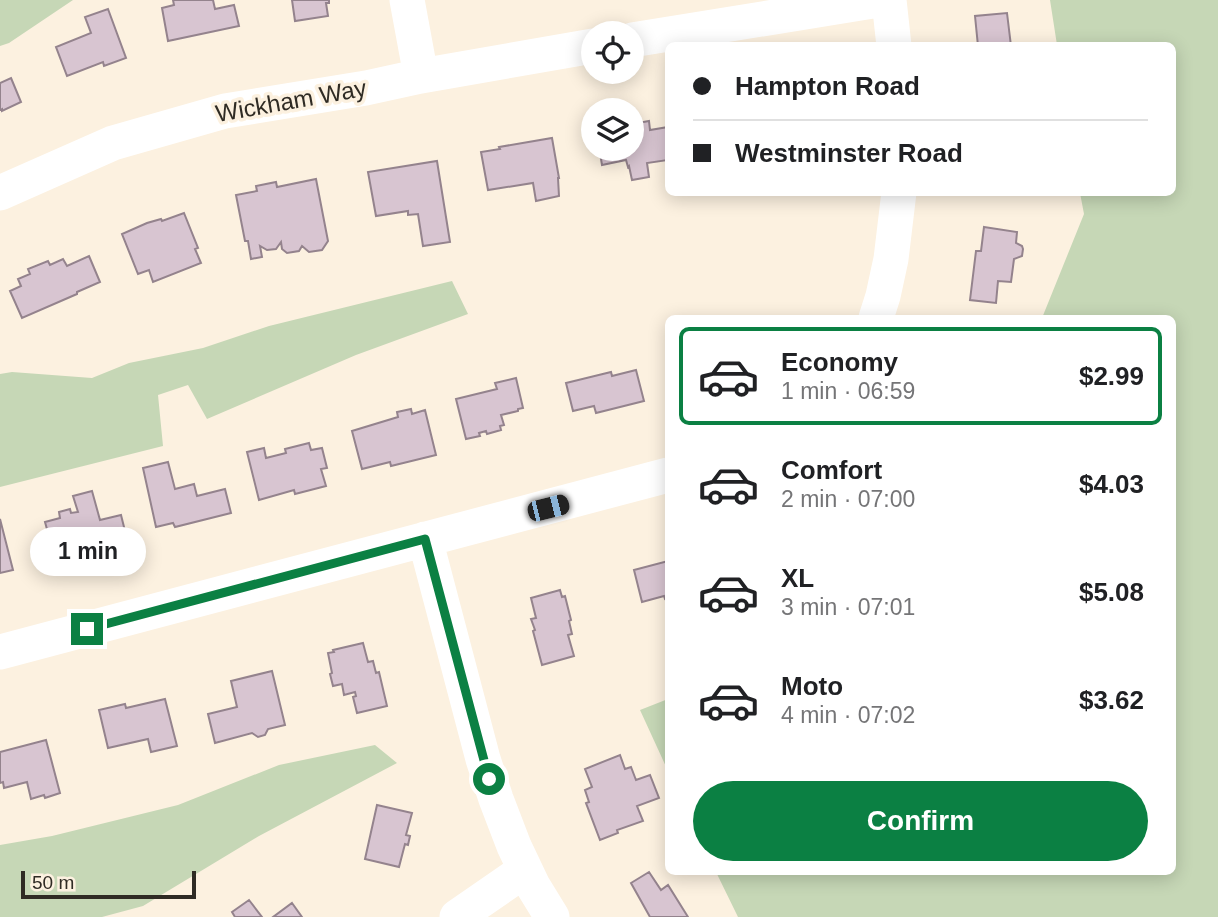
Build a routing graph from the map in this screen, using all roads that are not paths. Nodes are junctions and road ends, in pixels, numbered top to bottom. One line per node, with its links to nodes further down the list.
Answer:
1 (407, 0): 7 (street)
2 (879, 0): 4 (street)
3 (889, 0): 5 (street)
4 (644, 38)
5 (894, 42)
6 (581, 48): 7 (street, Wickham Way)
7 (421, 76): 8 (street, Wickham Way)
8 (0, 193)
9 (899, 196): 10 (street)
10 (877, 315)
11 (665, 476): 12 (street)
12 (425, 539): 13 (street); 14 (street)
13 (0, 652)
14 (525, 870): 15 (street); 16 (street)
15 (457, 917)
16 (552, 917)

